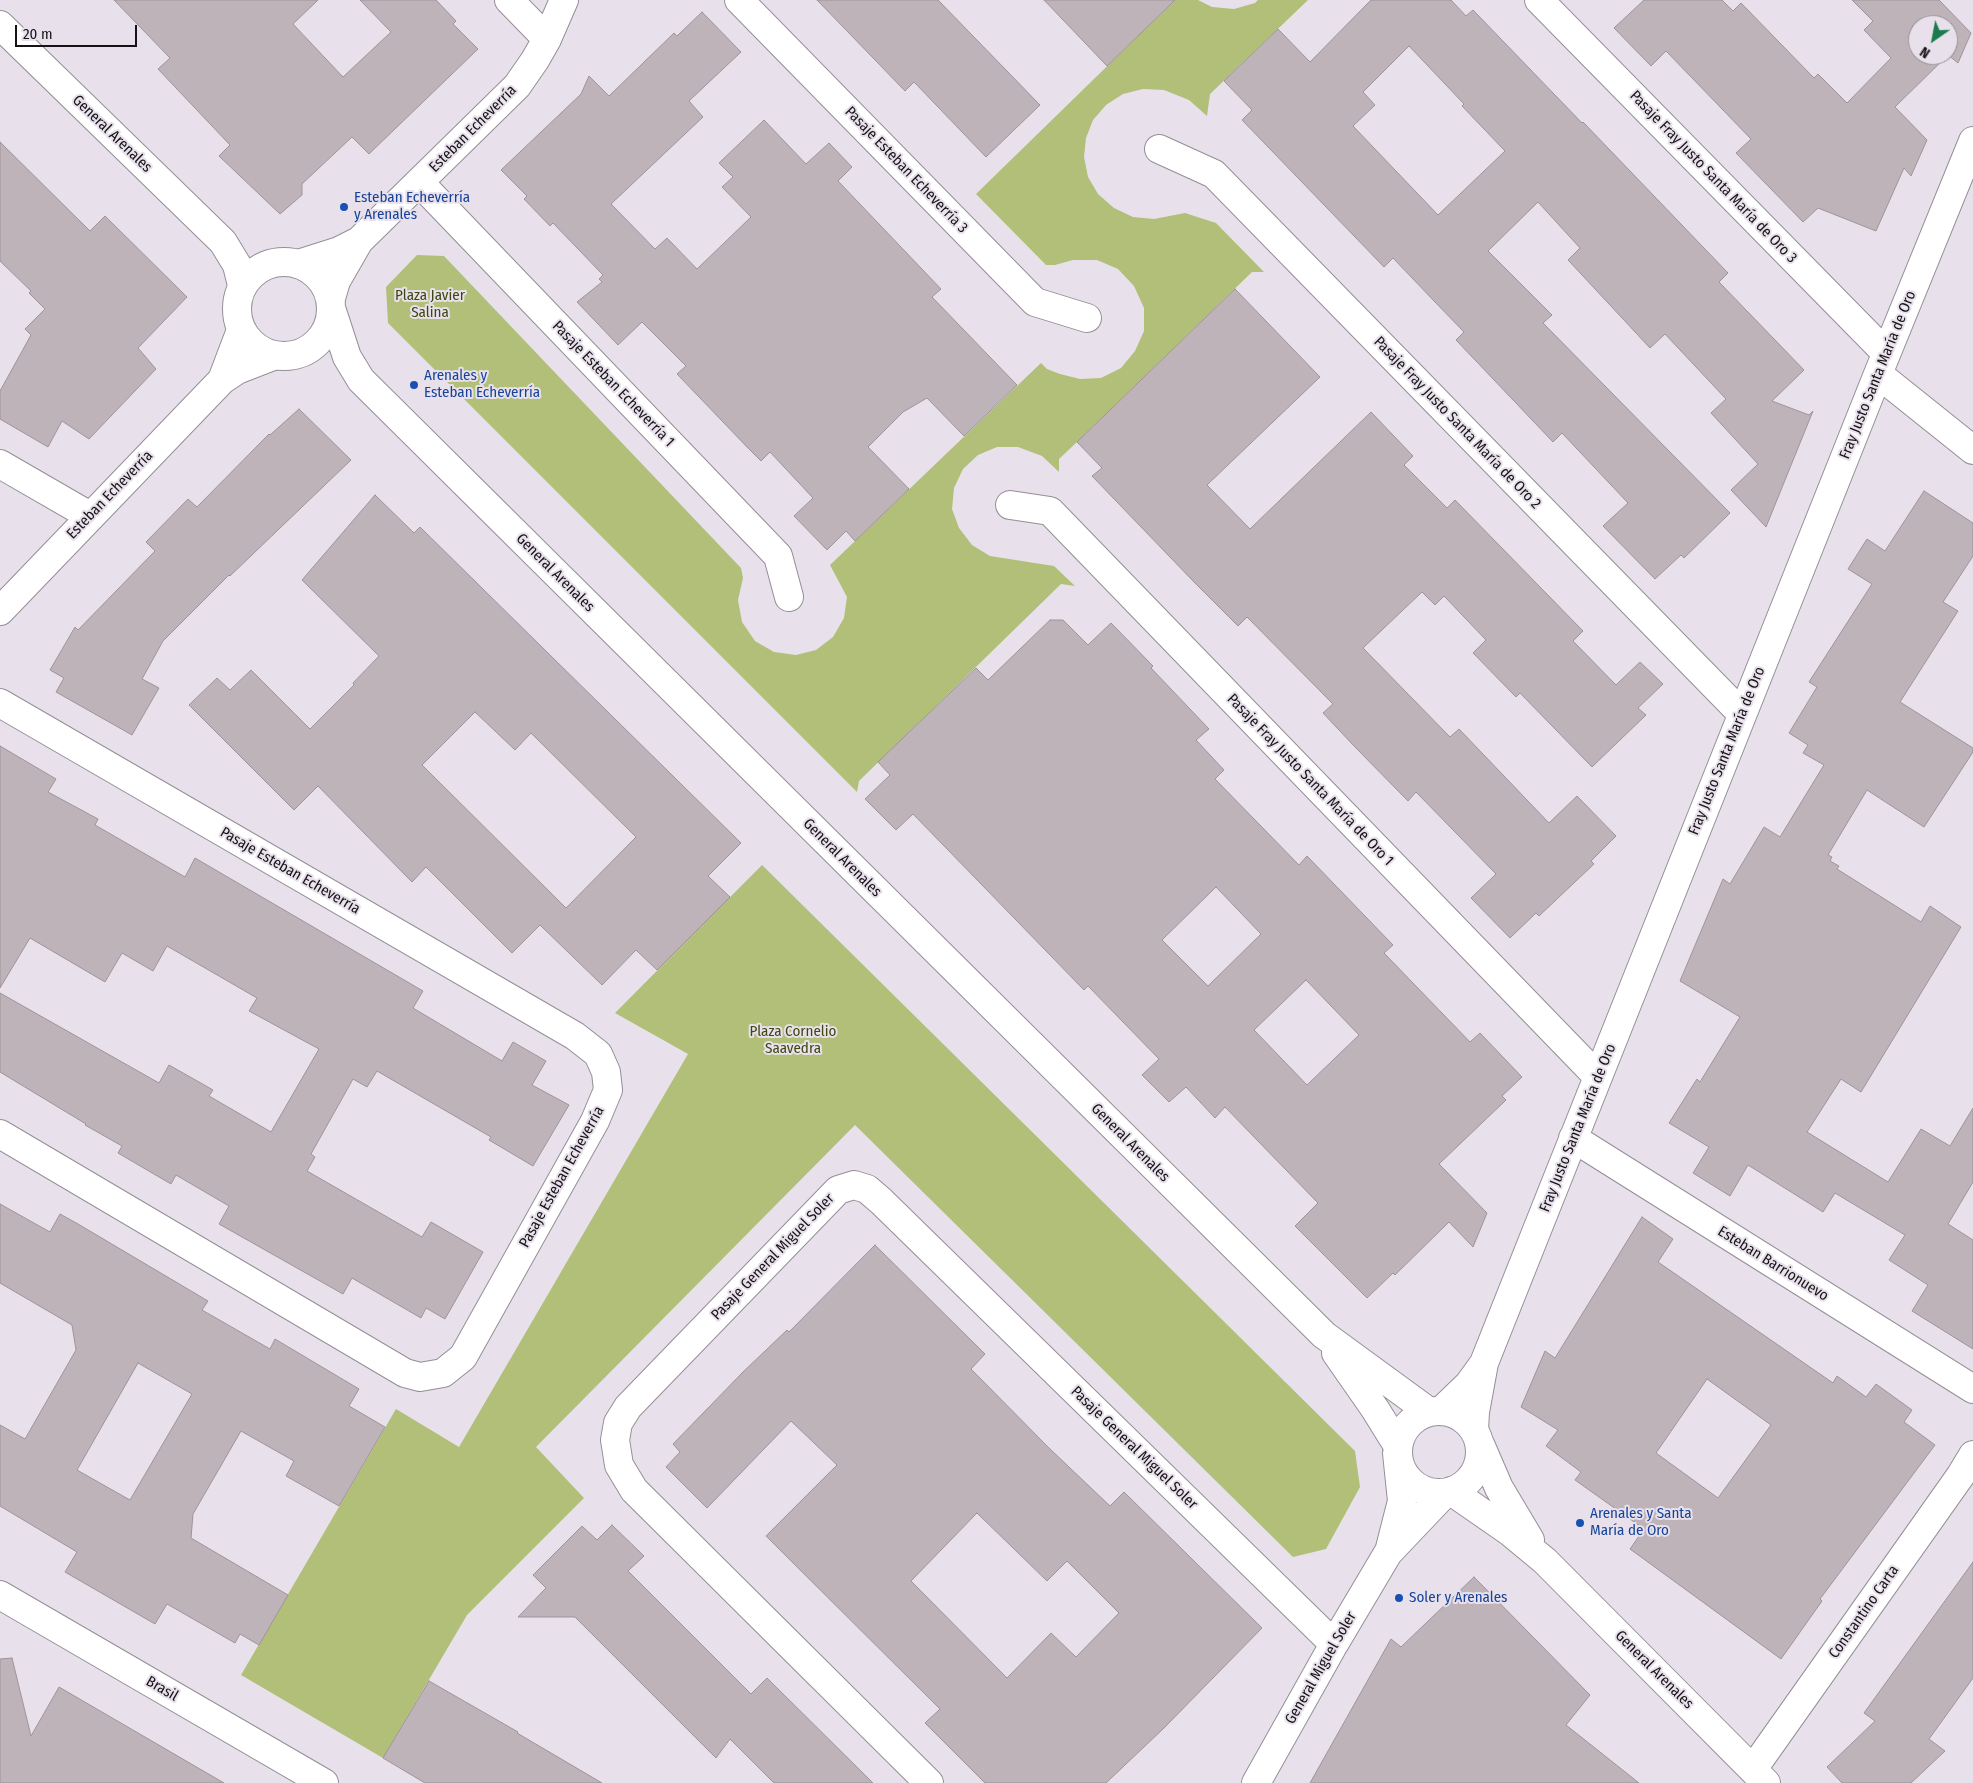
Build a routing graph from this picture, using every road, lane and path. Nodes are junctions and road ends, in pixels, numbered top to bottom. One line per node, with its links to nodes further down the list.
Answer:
1 (510, 0): 6 (street)
2 (564, 0): 6 (street, Esteban Echeverría)
3 (739, 0): 15 (street, Pasaje Esteban Echeverría 3)
4 (1540, 0): 18 (street, Pasaje Fray Justo Santa María de Oro 3)
5 (0, 25): 11 (street, General Arenales)
6 (547, 39): 9 (street, Esteban Echeverría)
7 (1973, 141): 18 (street, Fray Justo Santa María de Oro)
8 (1159, 149): 28 (street, Pasaje Fray Justo Santa María de Oro 2)
9 (419, 182): 10 (street, Esteban Echeverría); 25 (street, Pasaje Esteban Echeverría 1)
10 (359, 241): 12 (street, Esteban Echeverría); 14 (street, Esteban Echeverría)
11 (224, 242): 12 (street, General Arenales); 13 (street, General Arenales)
12 (290, 262): 13 (street); 14 (street)
13 (242, 285): 16 (street)
14 (331, 305): 17 (street); 20 (street, General Arenales)
15 (1087, 318)
16 (241, 330): 17 (street); 19 (street, Esteban Echeverría)
17 (285, 355): 19 (street, Esteban Echeverría); 20 (street, General Arenales)
18 (1882, 364): 21 (street, Pasaje Fray Justo Santa María de Oro 3); 28 (street, Fray Justo Santa María de Oro)
19 (222, 380): 24 (street, Esteban Echeverría)
20 (360, 380): 32 (street, General Arenales)
21 (1973, 450)
22 (0, 464): 24 (street)
23 (1010, 504): 29 (street, Pasaje Fray Justo Santa María de Oro 1)
24 (90, 516): 26 (street, Esteban Echeverría)
25 (789, 597)
26 (0, 611)
27 (0, 703): 30 (street, Pasaje Esteban Echeverría)
28 (1742, 714): 29 (street, Fray Justo Santa María de Oro)
29 (1598, 1077): 31 (street, Fray Justo Santa María de Oro)
30 (0, 1134)
31 (1573, 1138): 33 (street, Fray Justo Santa María de Oro); 34 (street, Esteban Barrionuevo)
32 (1324, 1335): 35 (street, General Arenales); 37 (street, General Arenales)
33 (1484, 1363): 35 (street, Fray Justo Santa María de Oro); 36 (street, Fray Justo Santa María de Oro)
34 (1973, 1389)
35 (1435, 1411): 36 (street, General Arenales); 37 (street, Fray Justo Santa María de Oro)
36 (1477, 1437): 39 (street, Fray Justo Santa María de Oro); 41 (street, General Arenales)
37 (1398, 1449): 39 (street); 40 (street, General Miguel Soler)
38 (1973, 1455): 44 (street, Constantino Carta)
39 (1448, 1492): 40 (street, General Miguel Soler); 41 (street, General Arenales)
40 (1388, 1553): 43 (street, General Miguel Soler)
41 (1541, 1558): 44 (street, General Arenales)
42 (0, 1595): 45 (street, Brasil)
43 (1334, 1644): 46 (street, Pasaje General Miguel Soler); 47 (street, General Miguel Soler)
44 (1760, 1776)
45 (324, 1783)
46 (929, 1783)
47 (1256, 1783)

